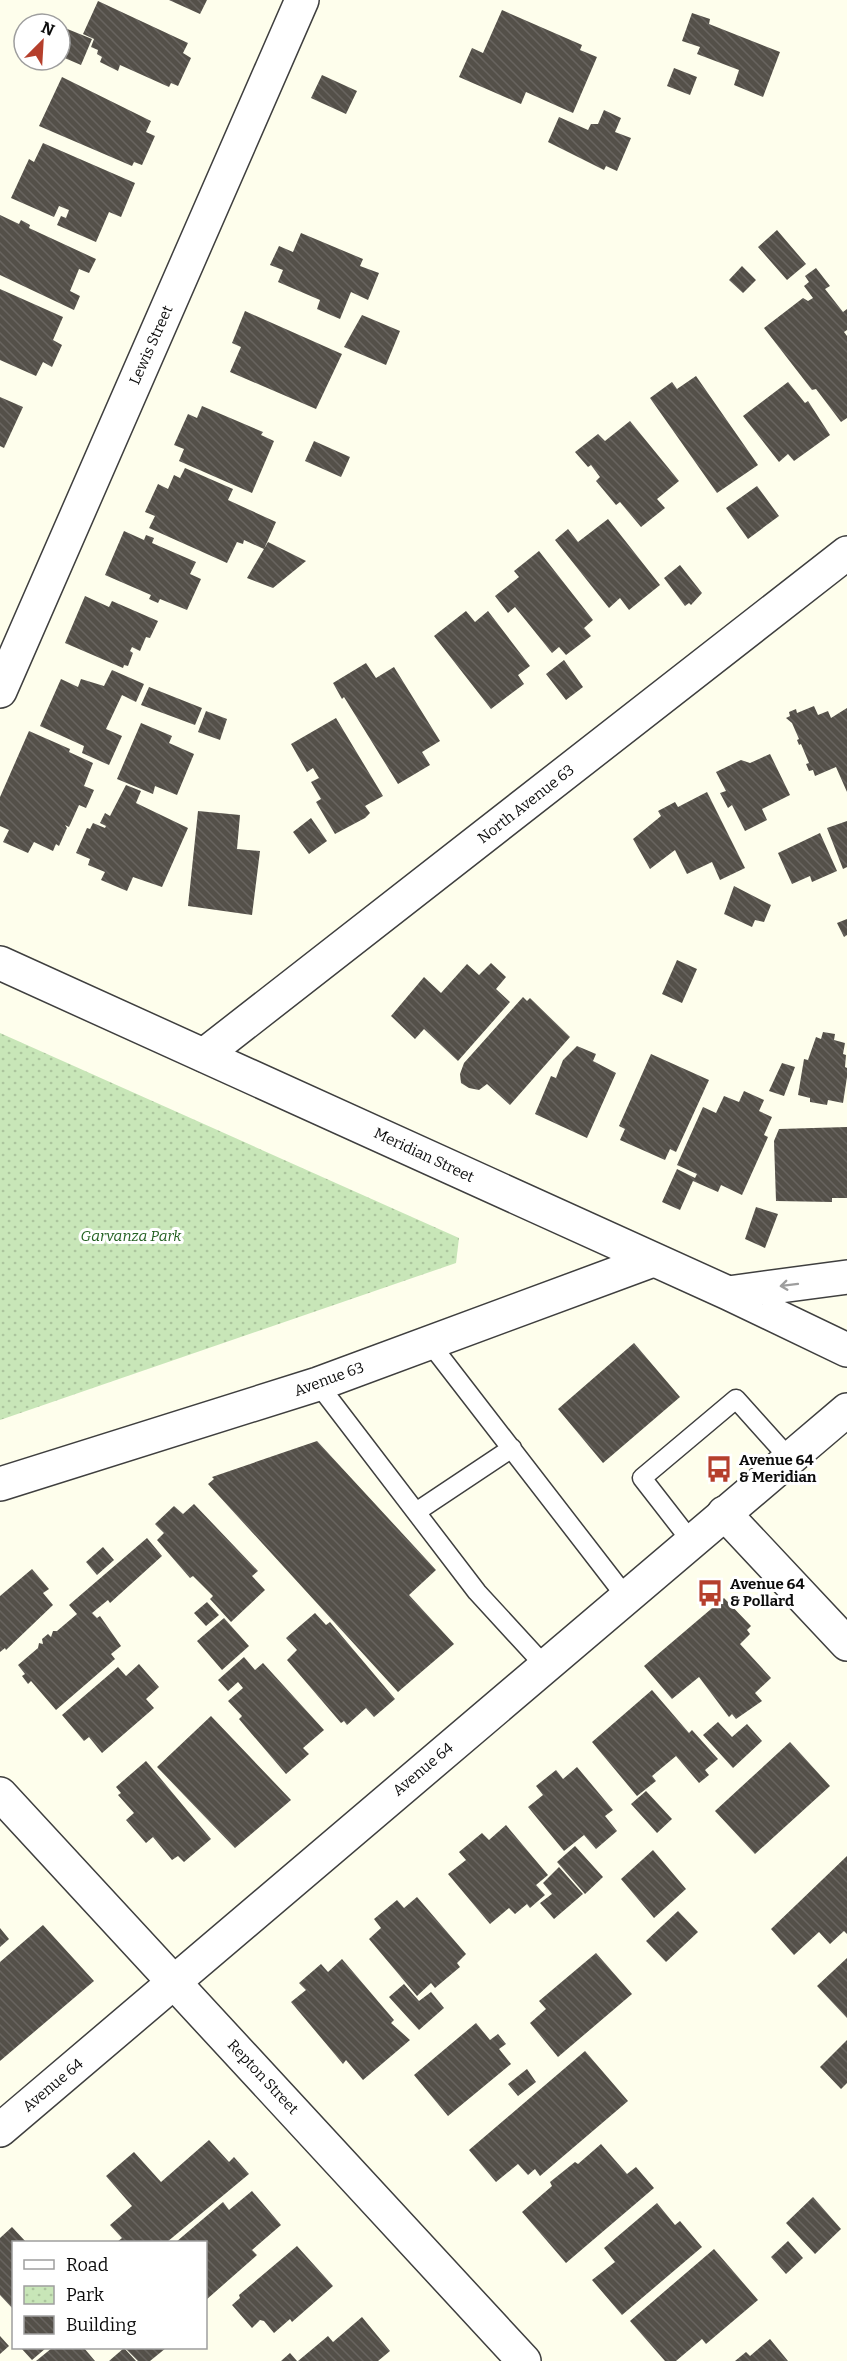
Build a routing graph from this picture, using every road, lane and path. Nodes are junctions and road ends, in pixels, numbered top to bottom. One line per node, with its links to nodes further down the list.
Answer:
1 (302, 0): 3 (street, Lewis Street)
2 (847, 553): 5 (street, North Avenue 63)
3 (0, 691)
4 (0, 963): 5 (street, Meridian Street)
5 (204, 1055): 6 (street, Meridian Street)
6 (653, 1260): 8 (street, Meridian Street); 9 (street, Avenue 63)
7 (847, 1277): 8 (street, one-way to 8)
8 (728, 1293): 10 (street, Meridian Street)
9 (429, 1342): 11 (street, Avenue 63); 13 (lane)
10 (847, 1350)
11 (318, 1384): 15 (street, Avenue 63); 16 (lane)
12 (847, 1410): 14 (street, Avenue 64)
13 (512, 1448): 16 (lane); 19 (lane)
14 (789, 1458): 17 (street, Avenue 64); 18 (lane)
15 (0, 1484)
16 (416, 1512): 21 (lane)
17 (724, 1513): 18 (street, Avenue 64); 20 (street)
18 (691, 1541): 19 (street, Avenue 64)
19 (626, 1596): 21 (street, Avenue 64)
20 (847, 1644)
21 (545, 1666): 23 (street, Avenue 64)
22 (0, 1794): 23 (street, Repton Street)
23 (175, 1981): 24 (street, Avenue 64); 25 (street, Repton Street)
24 (0, 2130)
25 (524, 2361)

